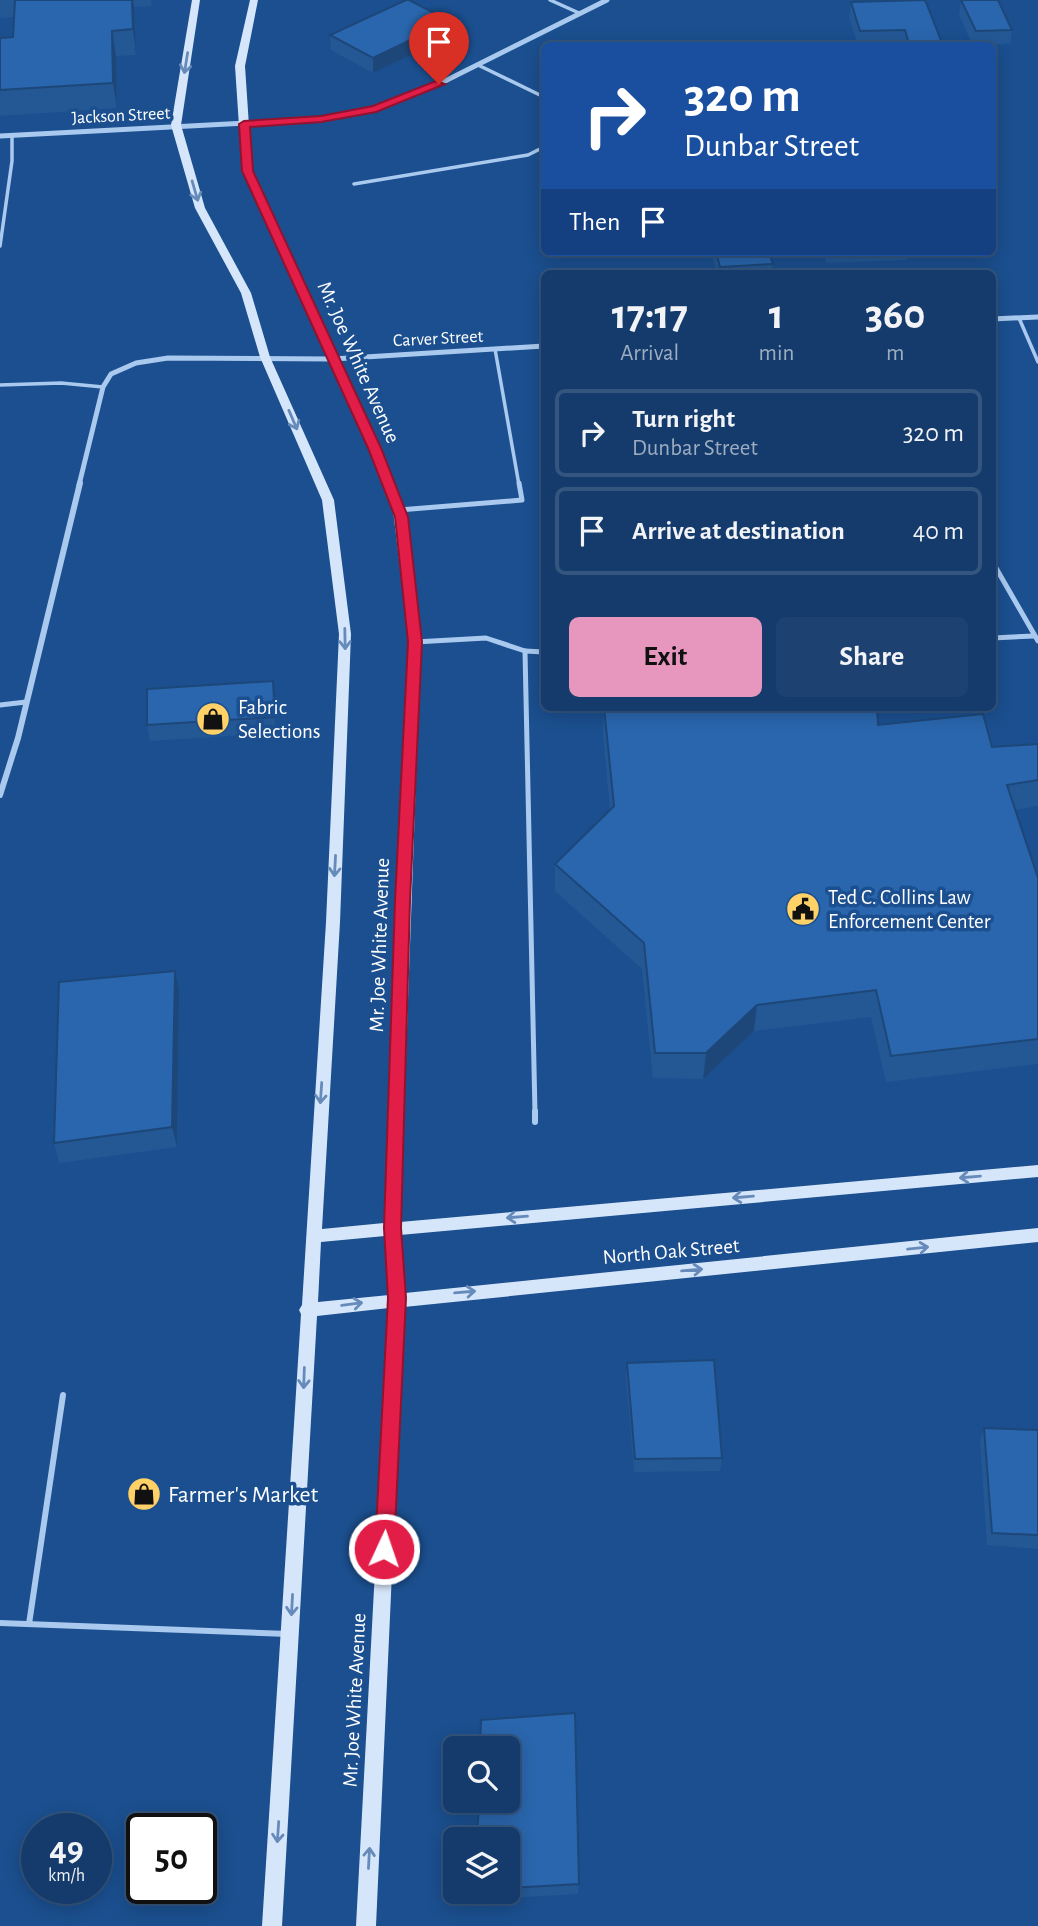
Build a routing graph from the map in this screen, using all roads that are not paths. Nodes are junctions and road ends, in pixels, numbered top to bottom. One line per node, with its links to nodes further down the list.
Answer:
1 (196, 0): 9 (main road, one-way to 9)
2 (254, 0): 8 (main road, Mr. Joe White Avenue)
3 (550, 0): 5 (lane)
4 (607, 0): 5 (street, Jackson Street)
5 (579, 13): 6 (street, Jackson Street)
6 (478, 65): 7 (lane); 8 (street, Jackson Street)
7 (541, 96)
8 (244, 124): 9 (street, Jackson Street); 23 (main road, Mr. Joe White Avenue)
9 (176, 125): 10 (street, Jackson Street); 22 (main road, one-way to 22)
10 (12, 135): 11 (street, Jackson Street); 15 (lane)
11 (0, 136)
12 (541, 148): 13 (lane)
13 (354, 184)
14 (0, 190): 15 (lane)
15 (9, 190): 16 (lane)
16 (0, 246)
17 (1038, 317): 18 (street)
18 (1019, 318): 19 (street); 24 (lane)
19 (996, 319)
20 (541, 346): 21 (street, Carver Street)
21 (495, 349): 23 (street, Carver Street); 27 (lane)
22 (265, 357): 23 (street, Carver Street); 26 (street, Carver Street); 42 (main road, one-way to 42)
23 (333, 359): 27 (main road, Mr. Joe White Avenue)
24 (1038, 362)
25 (0, 385): 26 (lane)
26 (103, 387): 35 (street)
27 (398, 510): 32 (main road, Mr. Joe White Avenue)
28 (996, 568): 29 (lane)
29 (1034, 636): 30 (lane); 31 (lane)
30 (996, 638)
31 (1038, 641)
32 (415, 642): 33 (lane); 40 (main road, Mr. Joe White Avenue)
33 (525, 650): 34 (lane); 38 (lane)
34 (541, 652)
35 (26, 702): 36 (lane); 37 (street)
36 (0, 705)
37 (0, 795)
38 (535, 1122)
39 (1038, 1171): 40 (main road, one-way to 40)
40 (392, 1228): 42 (main road); 43 (main road, Mr. Joe White Avenue)
41 (1038, 1235): 43 (main road, North Oak Street, one-way to 41)
42 (313, 1236): 44 (main road)
43 (397, 1298): 44 (main road, North Oak Street, one-way to 43); 50 (main road, Mr. Joe White Avenue, one-way to 43)
44 (307, 1310): 48 (main road, one-way to 48)
45 (63, 1395): 47 (lane)
46 (0, 1623): 47 (lane)
47 (29, 1624): 48 (lane)
48 (291, 1634): 49 (main road, one-way to 49)
49 (272, 1926)
50 (366, 1926)

